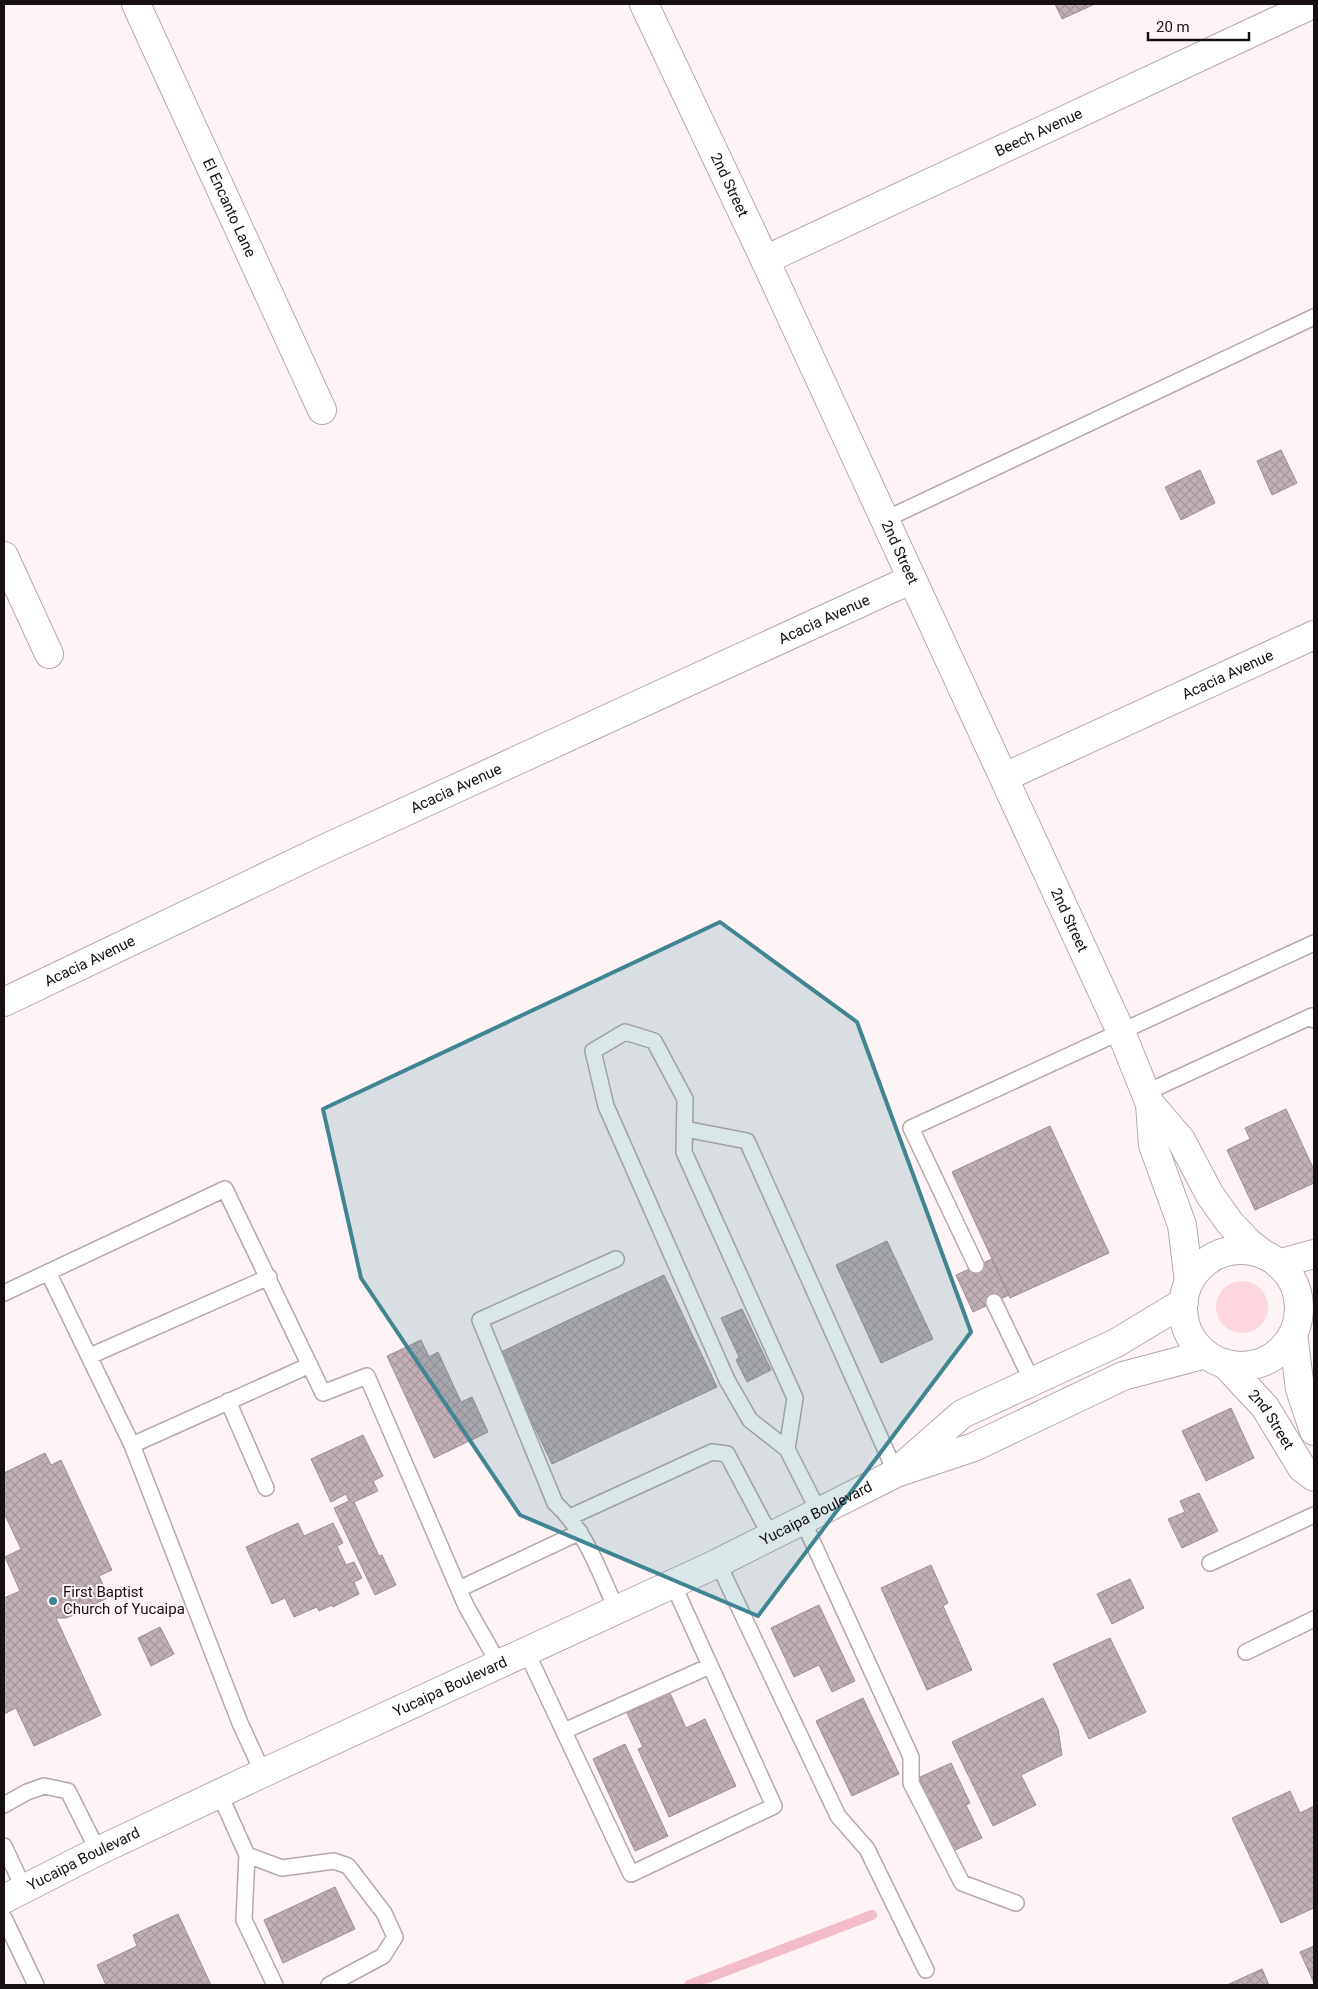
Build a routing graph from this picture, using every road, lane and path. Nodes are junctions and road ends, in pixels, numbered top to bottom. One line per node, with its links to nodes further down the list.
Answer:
1 (136, 4): 6 (street, El Encanto Lane)
2 (644, 4): 4 (street, 2nd Street)
3 (1313, 4): 4 (street, Beech Avenue)
4 (765, 260): 7 (street, 2nd Street)
5 (1314, 317): 7 (lane)
6 (322, 410)
7 (884, 520): 9 (street, 2nd Street)
8 (4, 556): 11 (street)
9 (912, 579): 12 (street, 2nd Street); 14 (street, Acacia Avenue)
10 (1314, 634): 12 (street, Acacia Avenue)
11 (49, 654)
12 (1005, 778): 16 (street, 2nd Street)
13 (1314, 943): 16 (lane)
14 (4, 1002)
15 (1314, 1017): 17 (lane)
16 (1121, 1032): 17 (street, 2nd Street); 22 (lane)
17 (1148, 1099): 21 (street, 2nd Street); 25 (street, 2nd Street)
18 (685, 1129): 36 (lane); 36 (lane); 37 (lane)
19 (1314, 1254): 21 (street)
20 (616, 1259): 41 (lane)
21 (1272, 1260): 25 (street); 28 (street)
22 (976, 1265)
23 (48, 1272): 24 (lane); 26 (lane); 29 (lane)
24 (269, 1277): 29 (lane); 31 (lane)
25 (1186, 1292): 30 (street); 32 (street, Yucaipa Boulevard)
26 (4, 1293)
27 (994, 1302): 32 (lane)
28 (1302, 1317): 30 (street); 34 (street, 2nd Street)
29 (90, 1356): 35 (lane)
30 (1215, 1359): 37 (street, Yucaipa Boulevard); 38 (street, 2nd Street)
31 (310, 1365): 33 (lane); 48 (lane)
32 (1032, 1380): 37 (street, Yucaipa Boulevard)
33 (228, 1401): 35 (lane); 39 (lane)
34 (1314, 1431)
35 (132, 1445): 56 (lane)
36 (787, 1449): 42 (lane)
37 (896, 1473): 42 (street, Yucaipa Boulevard)
38 (1314, 1477)
39 (266, 1488)
40 (1314, 1515): 46 (lane)
41 (570, 1516): 43 (lane); 44 (lane)
42 (811, 1517): 44 (street, Yucaipa Boulevard); 63 (lane)
43 (580, 1532): 48 (lane); 49 (lane)
44 (771, 1537): 45 (street, Yucaipa Boulevard)
45 (718, 1563): 47 (street, Yucaipa Boulevard); 65 (lane)
46 (1210, 1563)
47 (673, 1584): 49 (street, Yucaipa Boulevard); 54 (lane)
48 (459, 1590): 53 (lane)
49 (617, 1611): 52 (street, Yucaipa Boulevard)
50 (1314, 1618): 51 (lane)
51 (1246, 1652)
52 (527, 1653): 53 (street, Yucaipa Boulevard); 55 (lane)
53 (500, 1666): 56 (street, Yucaipa Boulevard)
54 (710, 1666): 55 (lane); 55 (lane)
55 (564, 1731)
56 (263, 1773): 57 (street, Yucaipa Boulevard)
57 (220, 1795): 60 (street, Yucaipa Boulevard); 61 (lane)
58 (4, 1805): 60 (lane)
59 (4, 1846): 62 (lane)
60 (98, 1850): 62 (street, Yucaipa Boulevard)
61 (247, 1855): 67 (lane); 68 (lane)
62 (14, 1894)
63 (1016, 1904)
64 (4, 1918): 66 (lane)
65 (926, 1970)
66 (36, 1985)
67 (275, 1985)
68 (329, 1985)

